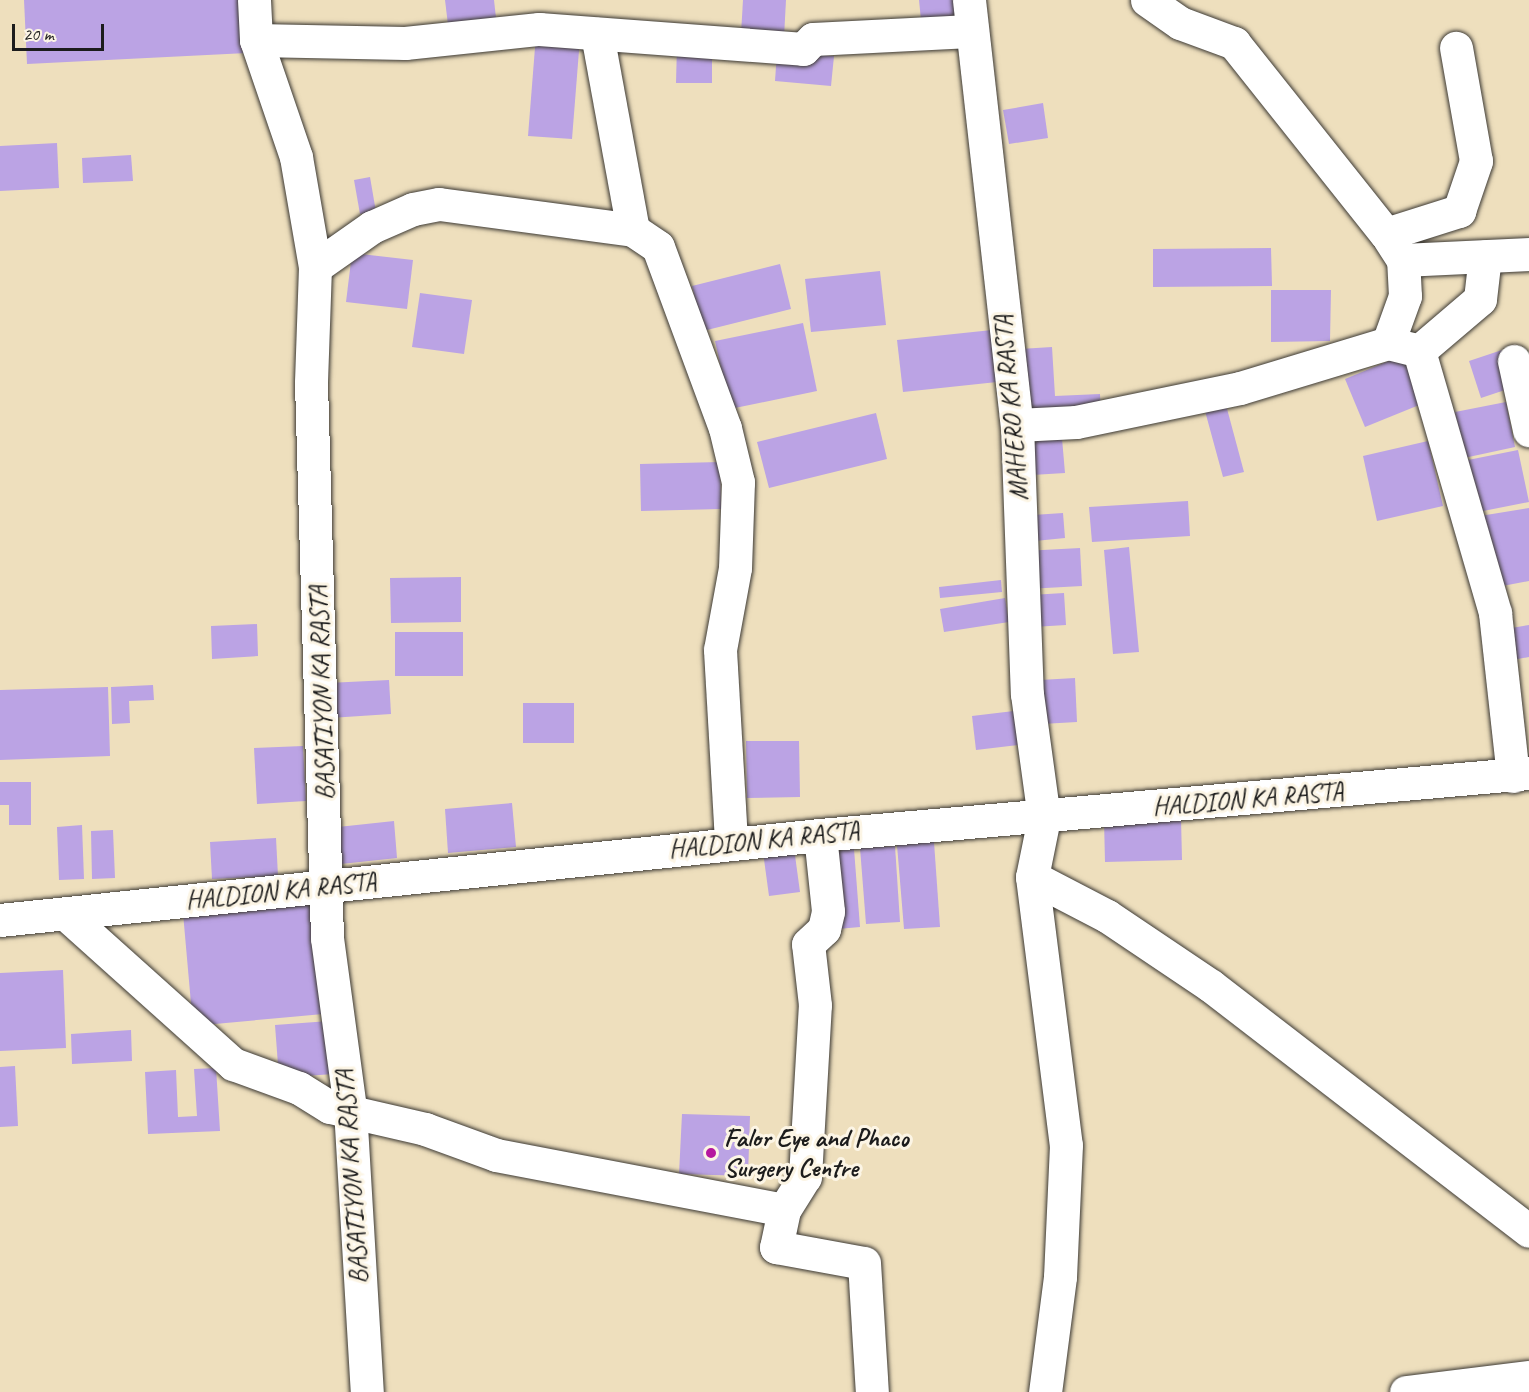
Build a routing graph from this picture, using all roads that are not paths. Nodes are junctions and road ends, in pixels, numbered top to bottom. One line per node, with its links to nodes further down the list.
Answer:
1 (254, 0): 5 (street, BASATIYON KA RASTA)
2 (1147, 0): 8 (street)
3 (969, 15): 4 (street); 14 (street, MAHERO KA RASTA)
4 (597, 34): 5 (street); 7 (street)
5 (256, 40): 11 (street, BASATIYON KA RASTA)
6 (1456, 48): 8 (street)
7 (633, 230): 11 (street); 19 (street)
8 (1394, 247): 10 (street); 12 (street)
9 (1529, 254): 10 (street)
10 (1485, 256): 12 (street)
11 (315, 267): 21 (street, BASATIYON KA RASTA)
12 (1403, 347): 14 (street); 16 (street)
13 (1514, 361): 15 (street)
14 (1017, 425): 17 (street, MAHERO KA RASTA)
15 (1529, 430)
16 (1521, 775): 17 (street, HALDION KA RASTA)
17 (1044, 818): 18 (street, HALDION KA RASTA); 20 (street, MAHERO KA RASTA)
18 (820, 835): 19 (street, HALDION KA RASTA); 25 (street)
19 (731, 843): 21 (street, HALDION KA RASTA)
20 (1032, 877): 26 (street); 30 (street, MAHERO KA RASTA)
21 (328, 885): 22 (street, HALDION KA RASTA); 24 (street, BASATIYON KA RASTA)
22 (68, 916): 23 (street, HALDION KA RASTA); 24 (street)
23 (0, 920)
24 (350, 1109): 25 (street); 28 (street, BASATIYON KA RASTA)
25 (784, 1210): 29 (street)
26 (1529, 1231)
27 (1508, 1383): 31 (street)
28 (367, 1392)
29 (872, 1392)
30 (1045, 1392)
31 (1406, 1392)

